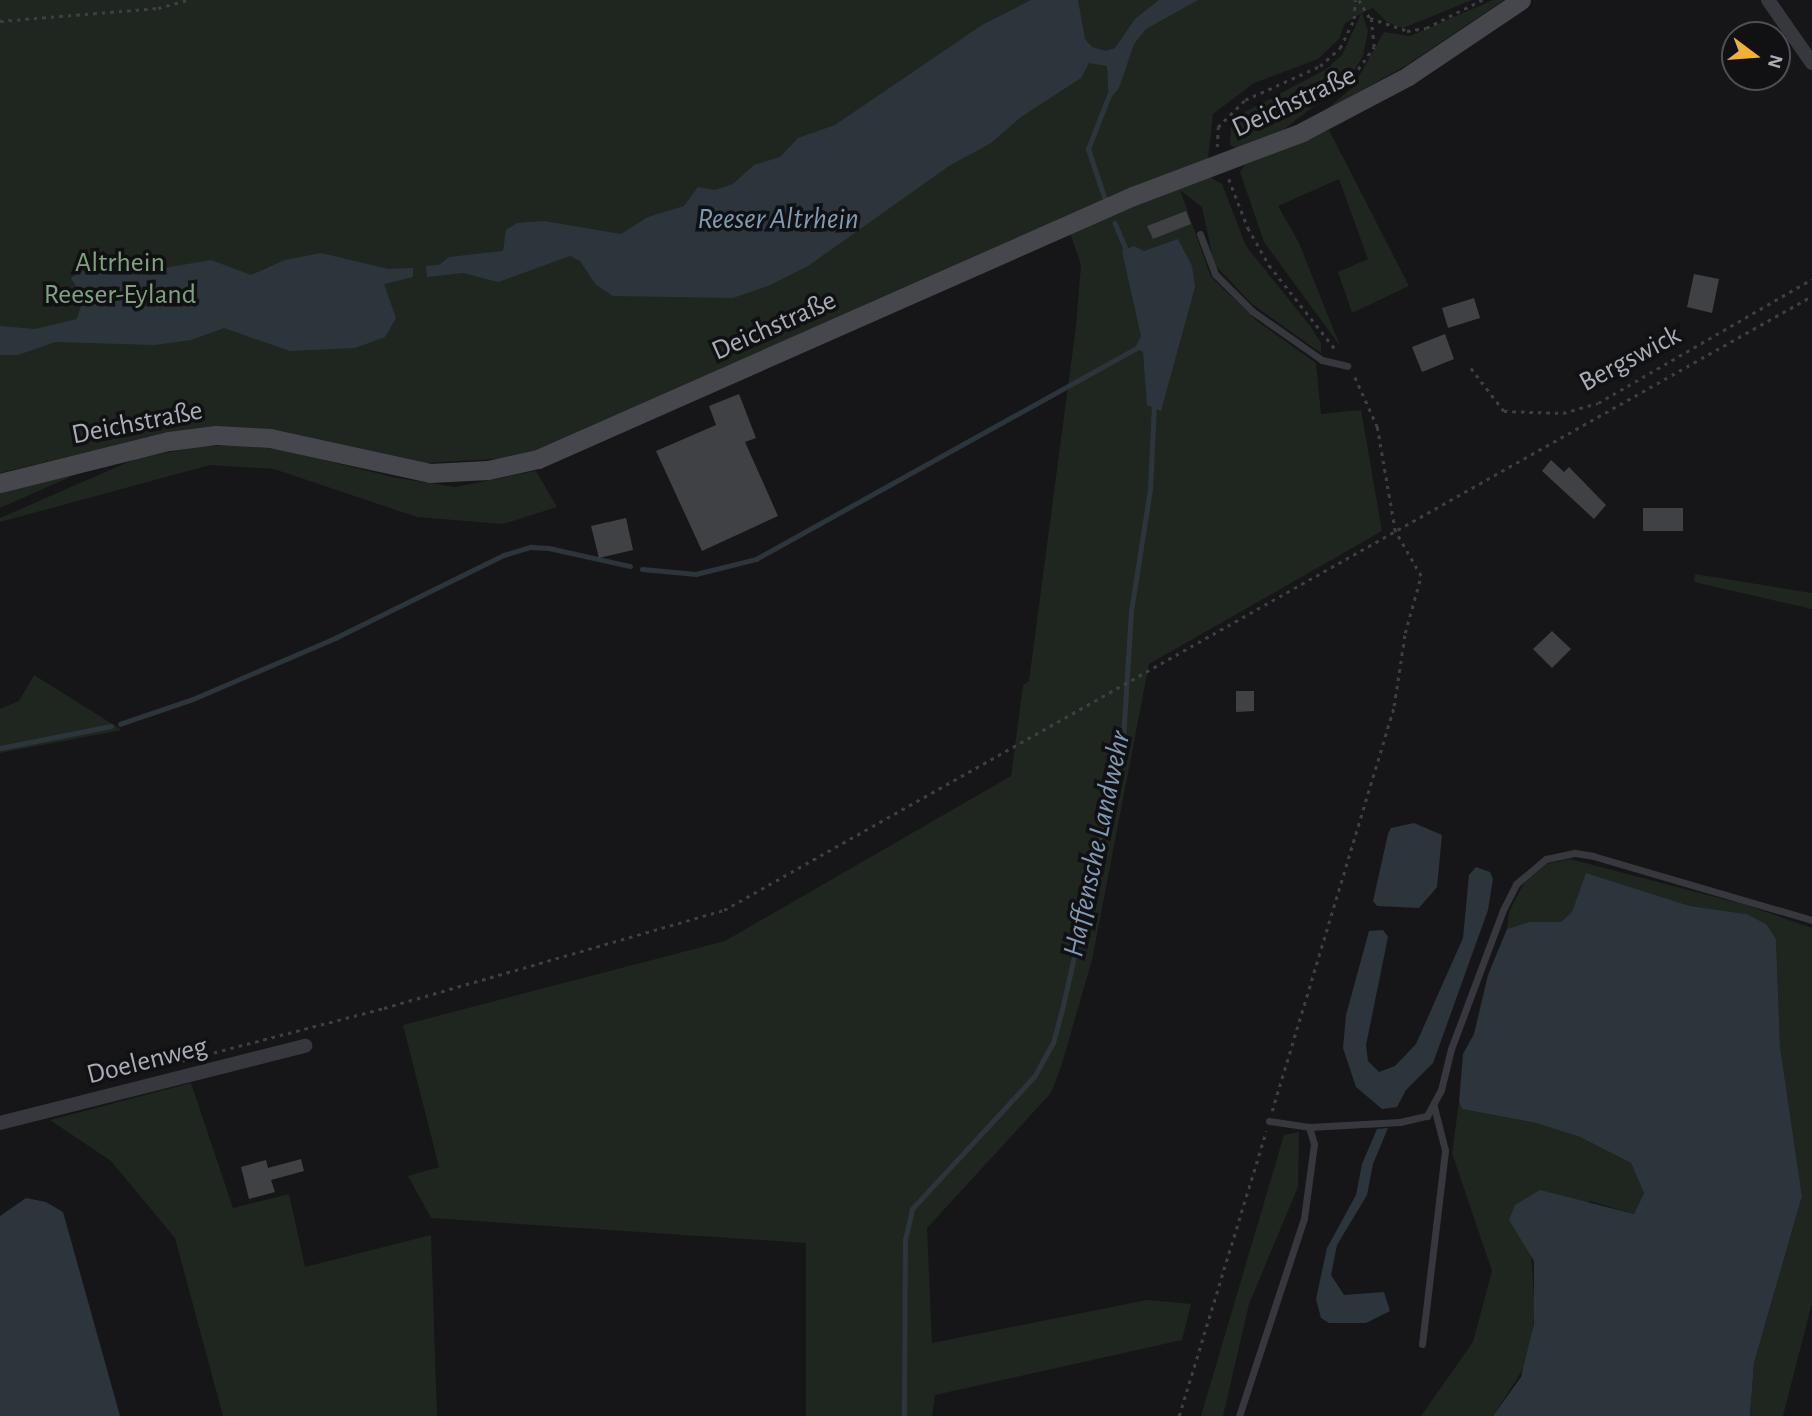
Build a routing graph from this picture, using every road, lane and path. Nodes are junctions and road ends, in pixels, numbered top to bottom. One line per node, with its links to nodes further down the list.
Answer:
1 (187, 0): 7 (path)
2 (1357, 0): 6 (path); 10 (path)
3 (1482, 0): 6 (path)
4 (1521, 0): 10 (street, Deichstraße)
5 (1768, 0): 8 (street)
6 (1370, 18): 9 (path)
7 (0, 21)
8 (1812, 63)
9 (1333, 97)
10 (1224, 165): 14 (path); 16 (street, Deichstraße)
11 (1200, 234): 14 (lane)
12 (1812, 279): 15 (path, Bergswick)
13 (1812, 296): 17 (path)
14 (1347, 366): 17 (path)
15 (1471, 368)
16 (0, 483)
17 (1395, 531): 20 (path); 22 (path)
18 (1812, 920): 21 (lane)
19 (305, 1046): 23 (street, Doelenweg)
20 (169, 1064)
21 (1434, 1107): 24 (lane); 25 (lane)
22 (1269, 1121): 24 (lane); 26 (path)
23 (0, 1124)
24 (1309, 1126): 27 (lane)
25 (1422, 1344)
26 (1179, 1416)
27 (1240, 1416)

